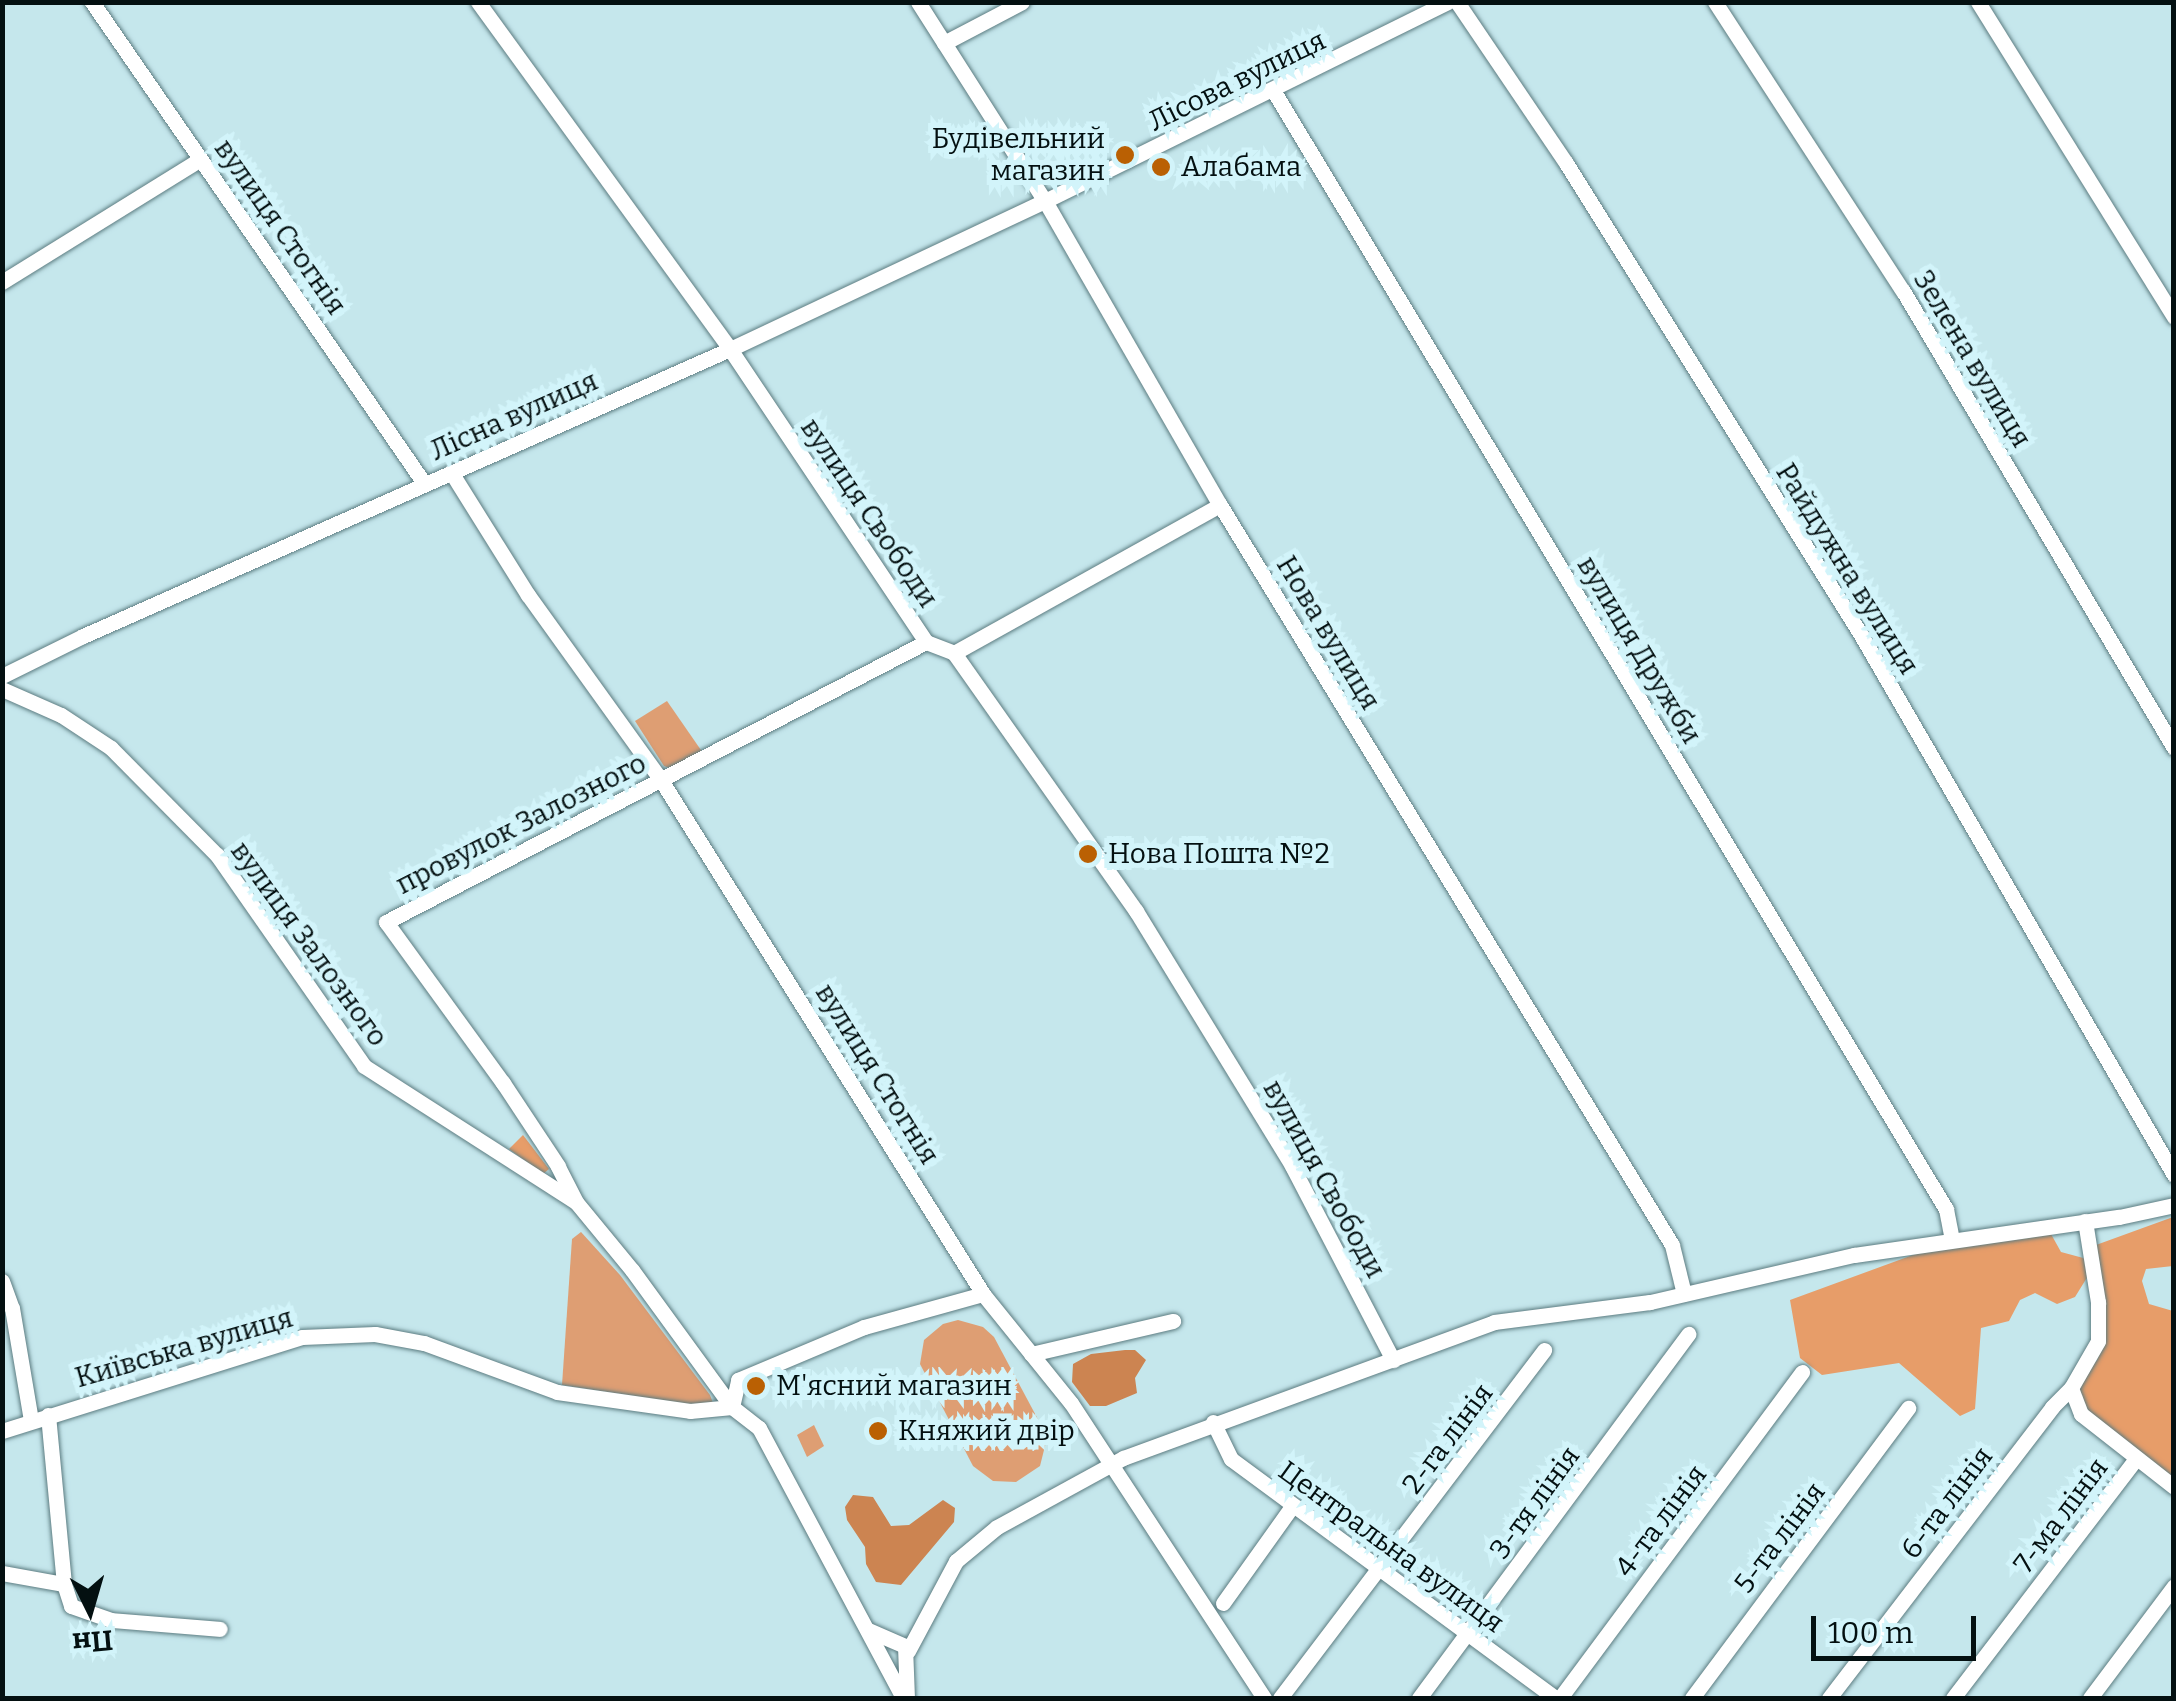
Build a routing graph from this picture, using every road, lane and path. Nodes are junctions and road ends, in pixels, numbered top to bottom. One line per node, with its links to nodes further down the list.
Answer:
1 (92, 2): 11 (street, вулиця Стогнія)
2 (478, 2): 15 (street, вулиця Свободи)
3 (918, 2): 9 (street, Нова вулиця)
4 (1022, 2): 9 (street)
5 (1448, 2): 10 (street, Лісова вулиця)
6 (1458, 2): 25 (street, Райдужна вулиця)
7 (1715, 2): 23 (street, Зелена вулиця)
8 (1978, 2): 14 (street)
9 (944, 43): 12 (street, Нова вулиця)
10 (1273, 90): 12 (street, Лісова вулиця); 29 (street, вулиця Дружби)
11 (200, 159): 13 (street); 17 (street, вулиця Стогнія)
12 (1046, 201): 15 (street, Лісна вулиця); 18 (street, Нова вулиця)
13 (2, 282)
14 (2174, 317)
15 (730, 349): 16 (street, Лісна вулиця); 19 (street, вулиця Свободи)
16 (451, 472): 17 (street, Лісна вулиця); 24 (street, вулиця Стогнія)
17 (424, 484): 21 (street, Лісна вулиця)
18 (1220, 505): 20 (street); 32 (street, Нова вулиця)
19 (926, 642): 20 (street, вулиця Свободи); 24 (street, провулок Залозного)
20 (954, 653): 37 (street, вулиця Свободи)
21 (2, 676)
22 (2, 689): 26 (street, вулиця Залозного)
23 (2174, 748)
24 (660, 780): 26 (street, провулок Залозного); 31 (street, вулиця Стогнія)
25 (2174, 1174)
26 (576, 1202): 40 (street, вулиця Залозного)
27 (2174, 1204): 28 (street)
28 (2085, 1221): 29 (street); 39 (street, 6-та лінія)
29 (1952, 1239): 32 (street)
30 (2, 1281): 43 (street)
31 (983, 1294): 36 (street, вулиця Стогнія); 40 (street)
32 (1684, 1294): 37 (street)
33 (1173, 1321): 36 (street)
34 (1688, 1334): 57 (street, 3-тя лінія)
35 (1544, 1350): 50 (street, 2-га лінія)
36 (1030, 1354): 47 (street, вулиця Стогнія)
37 (1393, 1360): 44 (street)
38 (1802, 1372): 64 (street, 4-та лінія)
39 (2071, 1388): 46 (street); 66 (street, 6-та лінія)
40 (732, 1407): 42 (street, Київська вулиця); 58 (street, вулиця Залозного)
41 (1908, 1408): 65 (street, 5-та лінія)
42 (48, 1415): 43 (street, Київська вулиця); 52 (street)
43 (31, 1420): 45 (street, Київська вулиця)
44 (1213, 1422): 47 (street); 49 (street, Центральна вулиця)
45 (2, 1431)
46 (2136, 1459): 48 (street); 67 (street, 7-ма лінія)
47 (1110, 1465): 55 (street); 61 (street, вулиця Стогнія)
48 (2174, 1487)
49 (1293, 1505): 50 (street, Центральна вулиця); 54 (street)
50 (1381, 1570): 57 (street, Центральна вулиця); 62 (street, 2-га лінія)
51 (2, 1574): 52 (street)
52 (64, 1584): 56 (street)
53 (2174, 1586): 68 (street)
54 (1223, 1603)
55 (918, 1628): 58 (street); 59 (street)
56 (220, 1629)
57 (1469, 1635): 63 (street, 3-тя лінія); 64 (street, Центральна вулиця)
58 (887, 1650): 59 (street); 59 (street); 60 (street)
59 (907, 1656): 60 (street)
60 (905, 1698)
61 (1264, 1698)
62 (1280, 1698)
63 (1419, 1698)
64 (1558, 1698)
65 (1692, 1698)
66 (1829, 1698)
67 (1953, 1698)
68 (2090, 1698)

